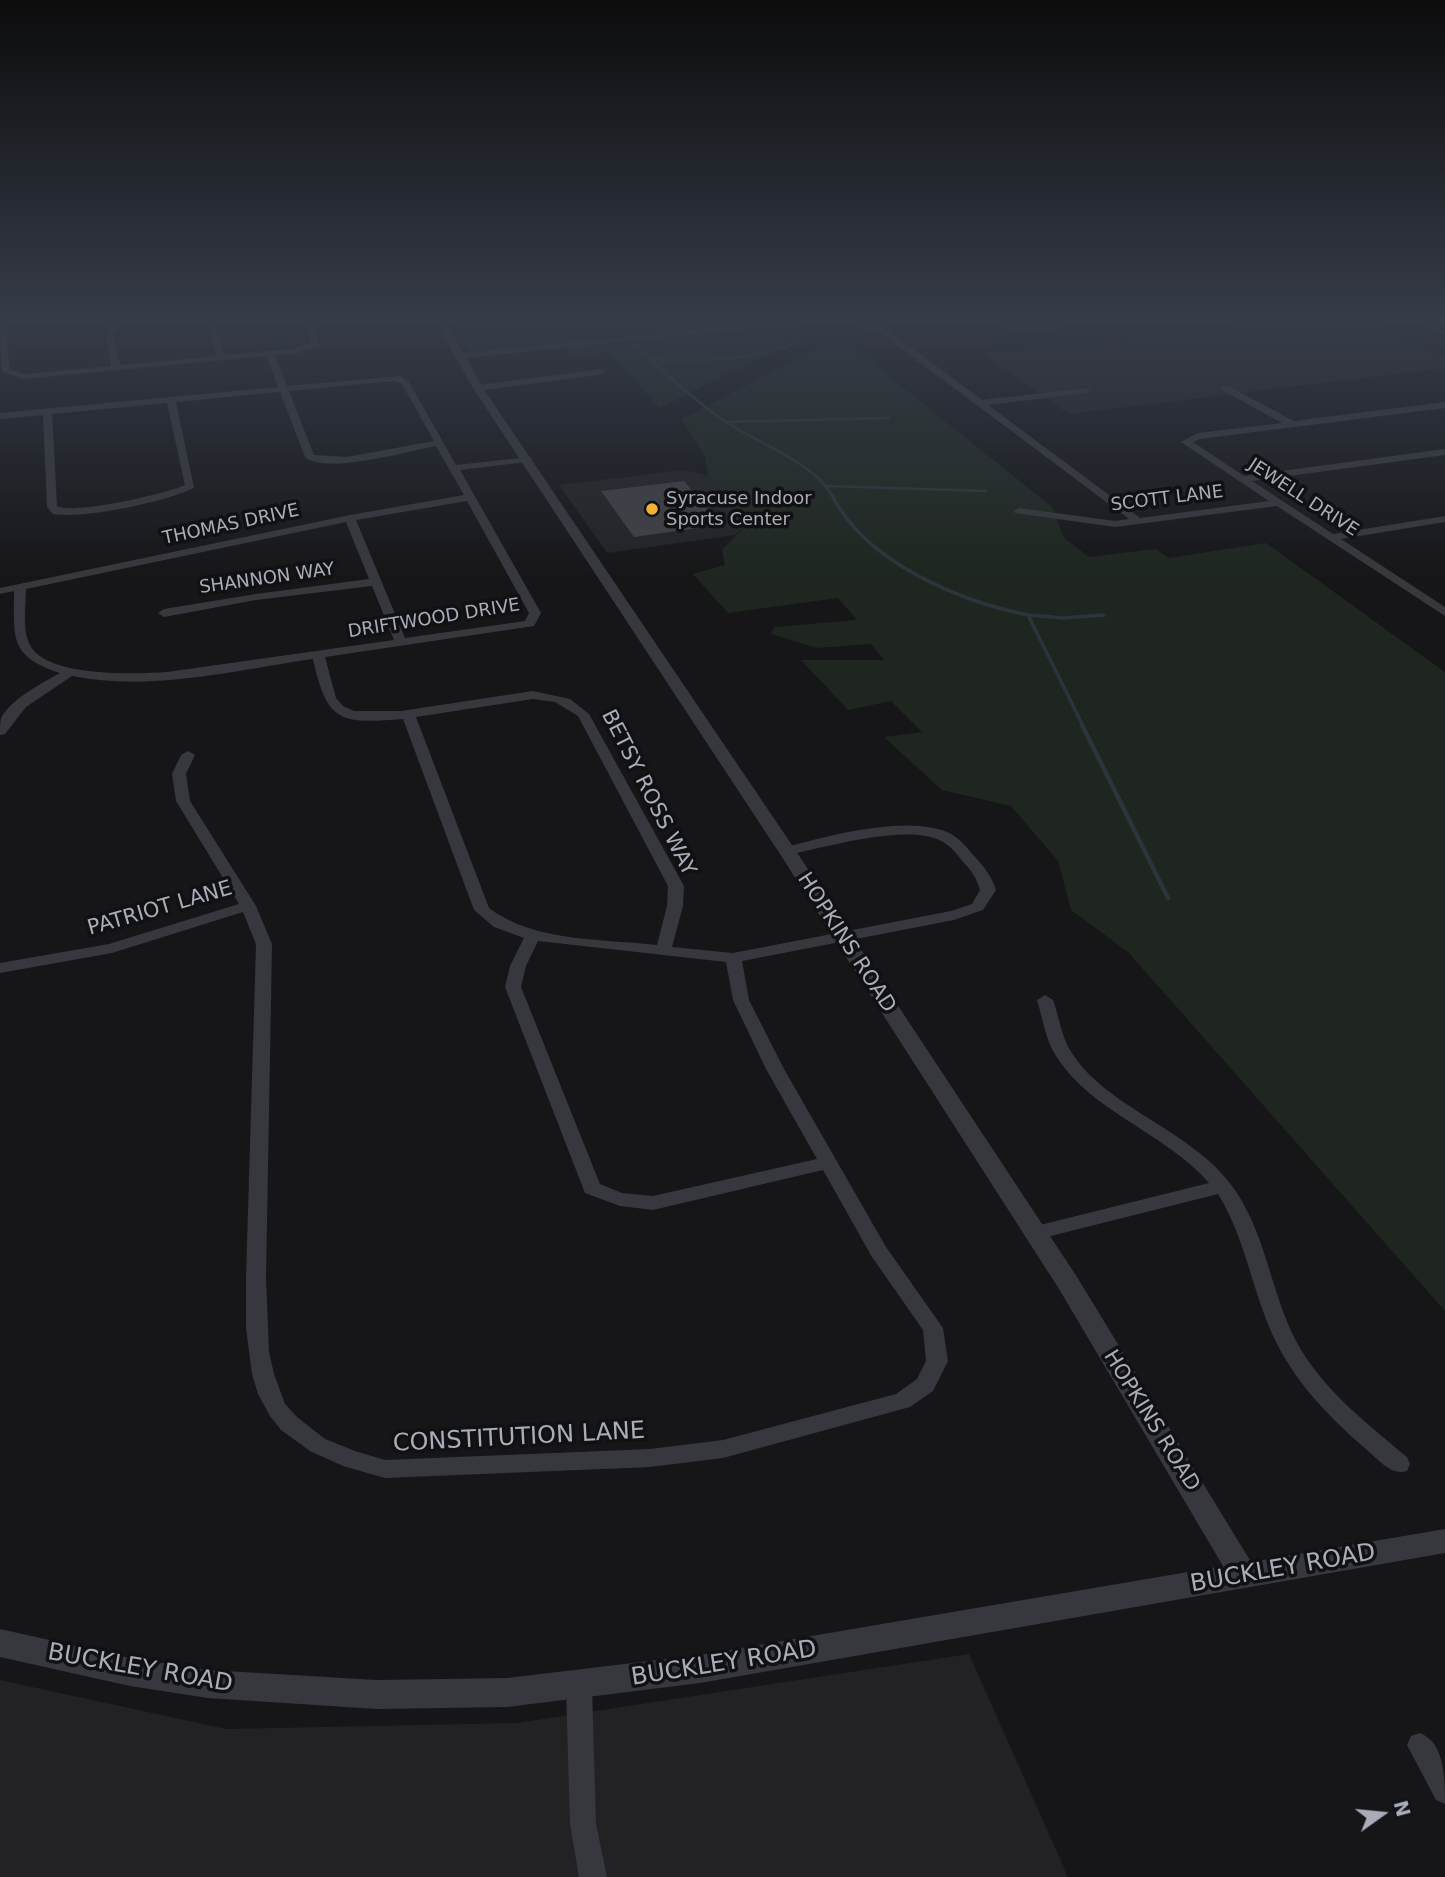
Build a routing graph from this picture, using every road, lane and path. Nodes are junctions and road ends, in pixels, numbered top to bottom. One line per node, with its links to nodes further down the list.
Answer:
1 (113, 405): 9 (street, DRIFTWOOD DRIVE)
2 (172, 405): 9 (street)
3 (291, 405): 12 (street)
4 (418, 405): 12 (street, DRIFTWOOD DRIVE)
5 (489, 405): 14 (street, HOPKINS ROAD)
6 (983, 405): 22 (street)
7 (1256, 405): 11 (street)
8 (1445, 405): 11 (street, JEWELL DRIVE)
9 (47, 411): 10 (street, DRIFTWOOD DRIVE)
10 (0, 416)
11 (1292, 424): 16 (street, JEWELL DRIVE)
12 (439, 443): 15 (street, DRIFTWOOD DRIVE)
13 (1445, 452): 16 (street)
14 (525, 456): 15 (street); 35 (street, HOPKINS ROAD)
15 (451, 465): 17 (street, DRIFTWOOD DRIVE)
16 (1241, 479): 18 (street, JEWELL DRIVE)
17 (470, 497): 20 (street, THOMAS DRIVE); 29 (street, DRIFTWOOD DRIVE)
18 (1278, 503): 22 (street, SCOTT LANE); 23 (street, JEWELL DRIVE)
19 (1018, 511): 22 (street, SCOTT LANE)
20 (349, 518): 24 (street); 25 (street, THOMAS DRIVE)
21 (1445, 519): 23 (street)
22 (1138, 521)
23 (1331, 537): 27 (street, JEWELL DRIVE)
24 (376, 582): 28 (street, SHANNON WAY); 29 (street)
25 (20, 587): 26 (street, THOMAS DRIVE); 31 (street, DRIFTWOOD DRIVE)
26 (0, 591)
27 (1445, 612)
28 (164, 613)
29 (401, 643): 30 (street, DRIFTWOOD DRIVE)
30 (318, 654): 31 (street, DRIFTWOOD DRIVE); 32 (street, BETSY ROSS WAY)
31 (70, 672): 33 (street)
32 (408, 714): 37 (street); 39 (street, BETSY ROSS WAY)
33 (0, 731)
34 (188, 755): 36 (street, CONSTITUTION LANE)
35 (787, 852): 38 (street, HOPKINS ROAD); 38 (street)
36 (248, 906): 41 (street, PATRIOT LANE); 43 (street, CONSTITUTION LANE)
37 (533, 936): 39 (street); 43 (street)
38 (842, 937): 40 (street); 45 (street, HOPKINS ROAD)
39 (663, 951): 40 (street)
40 (733, 958): 43 (street, CONSTITUTION LANE)
41 (0, 968)
42 (1045, 1000): 44 (street)
43 (828, 1163)
44 (1222, 1186): 45 (street); 46 (street)
45 (1035, 1233): 48 (street, HOPKINS ROAD)
46 (1399, 1464)
47 (1445, 1541): 48 (street, BUCKLEY ROAD)
48 (1244, 1576): 50 (street, BUCKLEY ROAD)
49 (0, 1643): 50 (street, BUCKLEY ROAD)
50 (579, 1686): 53 (street)
51 (1420, 1745): 52 (street)
52 (1445, 1791)
53 (593, 1877)

